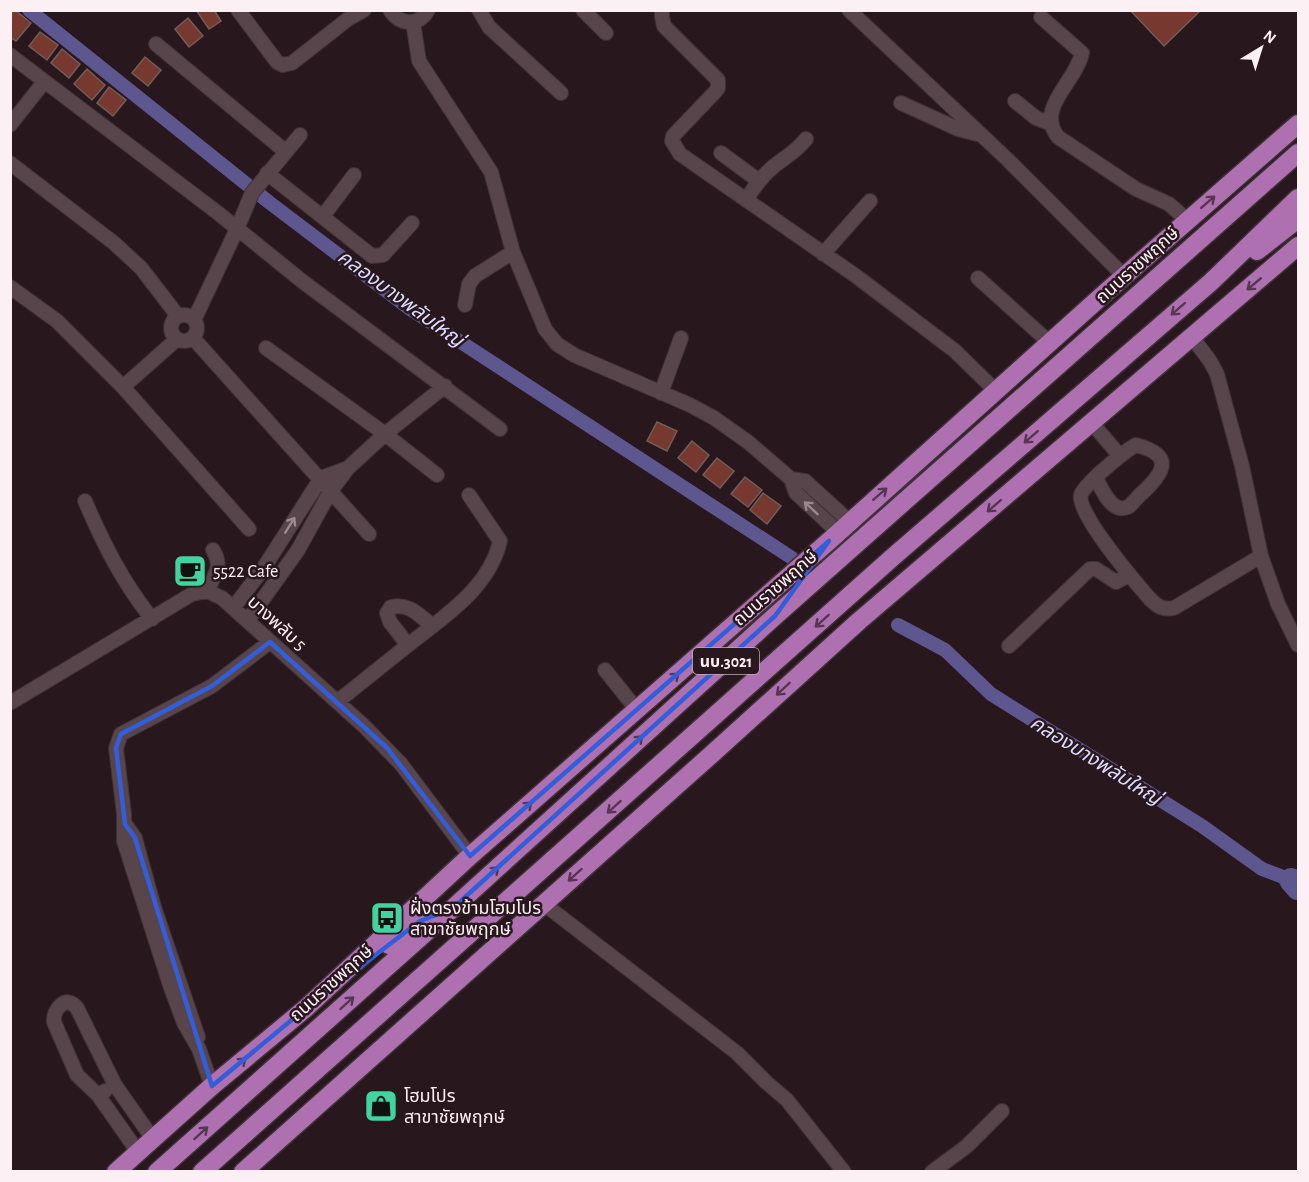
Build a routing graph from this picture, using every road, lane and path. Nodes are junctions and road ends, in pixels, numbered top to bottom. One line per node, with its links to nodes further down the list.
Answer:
1 (238, 10): 9 (street)
2 (364, 10): 9 (street)
3 (390, 10): 11 (street)
4 (428, 10): 11 (street)
5 (479, 10): 16 (street)
6 (583, 10): 12 (street)
7 (662, 10): 33 (street)
8 (849, 10): 23 (street)
9 (345, 15)
10 (1041, 17): 19 (street)
11 (413, 22): 41 (street)
12 (606, 33)
13 (156, 44): 25 (street)
14 (10, 55): 15 (street)
15 (44, 82): 21 (street); 39 (street)
16 (561, 93)
17 (1015, 101): 19 (street)
18 (901, 103): 23 (street)
19 (1049, 123): 37 (street)
20 (1299, 124): 37 (main road, ถนนราชพฤกษ์ / นบ.3021, one-way to 20)
21 (10, 125)
22 (300, 135): 25 (street)
23 (982, 136): 43 (street)
24 (806, 140): 31 (street)
25 (286, 152): 29 (street)
26 (721, 153): 31 (street)
27 (1299, 153): 82 (main road, ถนนราชพฤกษ์ / นบ.3021)
28 (10, 163): 48 (street)
29 (267, 173): 35 (street); 39 (street)
30 (354, 175): 35 (street)
31 (759, 181): 33 (street)
32 (1299, 198): 45 (main road, นบ.3021)
33 (746, 200): 42 (street)
34 (870, 201): 42 (street)
35 (323, 216): 38 (street)
36 (1299, 219): 45 (main road)
37 (1187, 220): 43 (main road, ถนนราชพฤกษ์ / นบ.3021)
38 (412, 223)
39 (237, 229): 49 (street); 56 (street)
40 (1299, 246): 50 (main road, one-way to 50)
41 (513, 252): 47 (street); 59 (street)
42 (823, 254): 58 (street)
43 (1124, 276): 54 (main road, ถนนราชพฤกษ์ / นบ.3021)
44 (978, 278): 54 (street)
45 (1210, 282): 76 (main road, นบ.3021, one-way to 76)
46 (10, 287): 57 (street)
47 (465, 305)
48 (178, 316): 49 (street); 53 (street)
49 (194, 320): 51 (street)
50 (1191, 336): 60 (main road); 77 (street)
51 (193, 338): 53 (street); 66 (street)
52 (681, 338): 59 (street)
53 (177, 339): 57 (street)
54 (1050, 343): 58 (main road, ถนนราชพฤกษ์ / นบ.3021)
55 (266, 348): 62 (street)
56 (445, 386): 61 (street); 62 (street)
57 (123, 387): 71 (street)
58 (996, 391): 72 (main road, ถนนราชพฤกษ์ / นบ.3021, one-way to 58)
59 (661, 393): 72 (street)
60 (1091, 422): 63 (street); 90 (main road, one-way to 90)
61 (500, 429)
62 (385, 434): 64 (street); 65 (street)
63 (1120, 456): 67 (street); 67 (street)
64 (348, 468): 66 (street); 68 (street)
65 (437, 475)
66 (321, 478): 68 (street); 75 (street, one-way to 66)
67 (1096, 478): 79 (street)
68 (330, 492): 73 (street); 78 (street)
69 (469, 495): 85 (street)
70 (85, 501): 83 (street)
71 (249, 529)
72 (839, 531): 82 (main road); 94 (main road, ถนนราชพฤกษ์ / นบ.3021, one-way to 72)
73 (369, 534)
74 (213, 550): 80 (street)
75 (271, 555): 78 (street); 81 (street)
76 (894, 556): 90 (main road); 107 (main road, นบ.3021, one-way to 107)
77 (1261, 556): 79 (street); 89 (street)
78 (287, 564): 84 (street)
79 (1130, 574): 88 (street)
80 (207, 591): 81 (street, บางพลับ 5); 83 (street)
81 (233, 608): 84 (street, บางพลับ 5)
82 (775, 616): 97 (main road, ถนนราชพฤกษ์ / นบ.3021, one-way to 82)
83 (152, 619): 93 (street)
84 (248, 620): 86 (street, บางพลับ 5)
85 (433, 626): 87 (street); 87 (street)
86 (270, 642): 92 (street, บางพลับ 5); 100 (street)
87 (408, 645): 92 (street)
88 (1009, 645)
89 (1299, 645)
90 (815, 660): 96 (main road, one-way to 96)
91 (605, 670): 94 (street)
92 (338, 701): 95 (street, บางพลับ 5)
93 (10, 703)
94 (637, 710): 95 (main road, ถนนราชพฤกษ์ / นบ.3021, one-way to 94)
95 (470, 856): 98 (main road, ถนนราชพฤกษ์ / นบ.3021)
96 (544, 904): 108 (main road); 109 (street)
97 (452, 909): 98 (main road); 106 (main road, ถนนราชพฤกษ์ / นบ.3021, one-way to 97)
98 (306, 1008): 100 (main road, ถนนราชพฤกษ์ / นบ.3021, one-way to 98)
99 (115, 1085): 101 (street); 101 (street); 103 (street)
100 (212, 1086): 103 (main road, ถนนราชพฤกษ์ / นบ.3021)
101 (98, 1095): 104 (street)
102 (1002, 1111): 110 (street)
103 (153, 1139): 104 (main road, ถนนราชพฤกษ์ / นบ.3021)
104 (138, 1152): 105 (main road, ถนนราชพฤกษ์ / นบ.3021)
105 (116, 1172)
106 (157, 1172)
107 (202, 1172)
108 (243, 1172)
109 (844, 1172)
110 (932, 1172)

